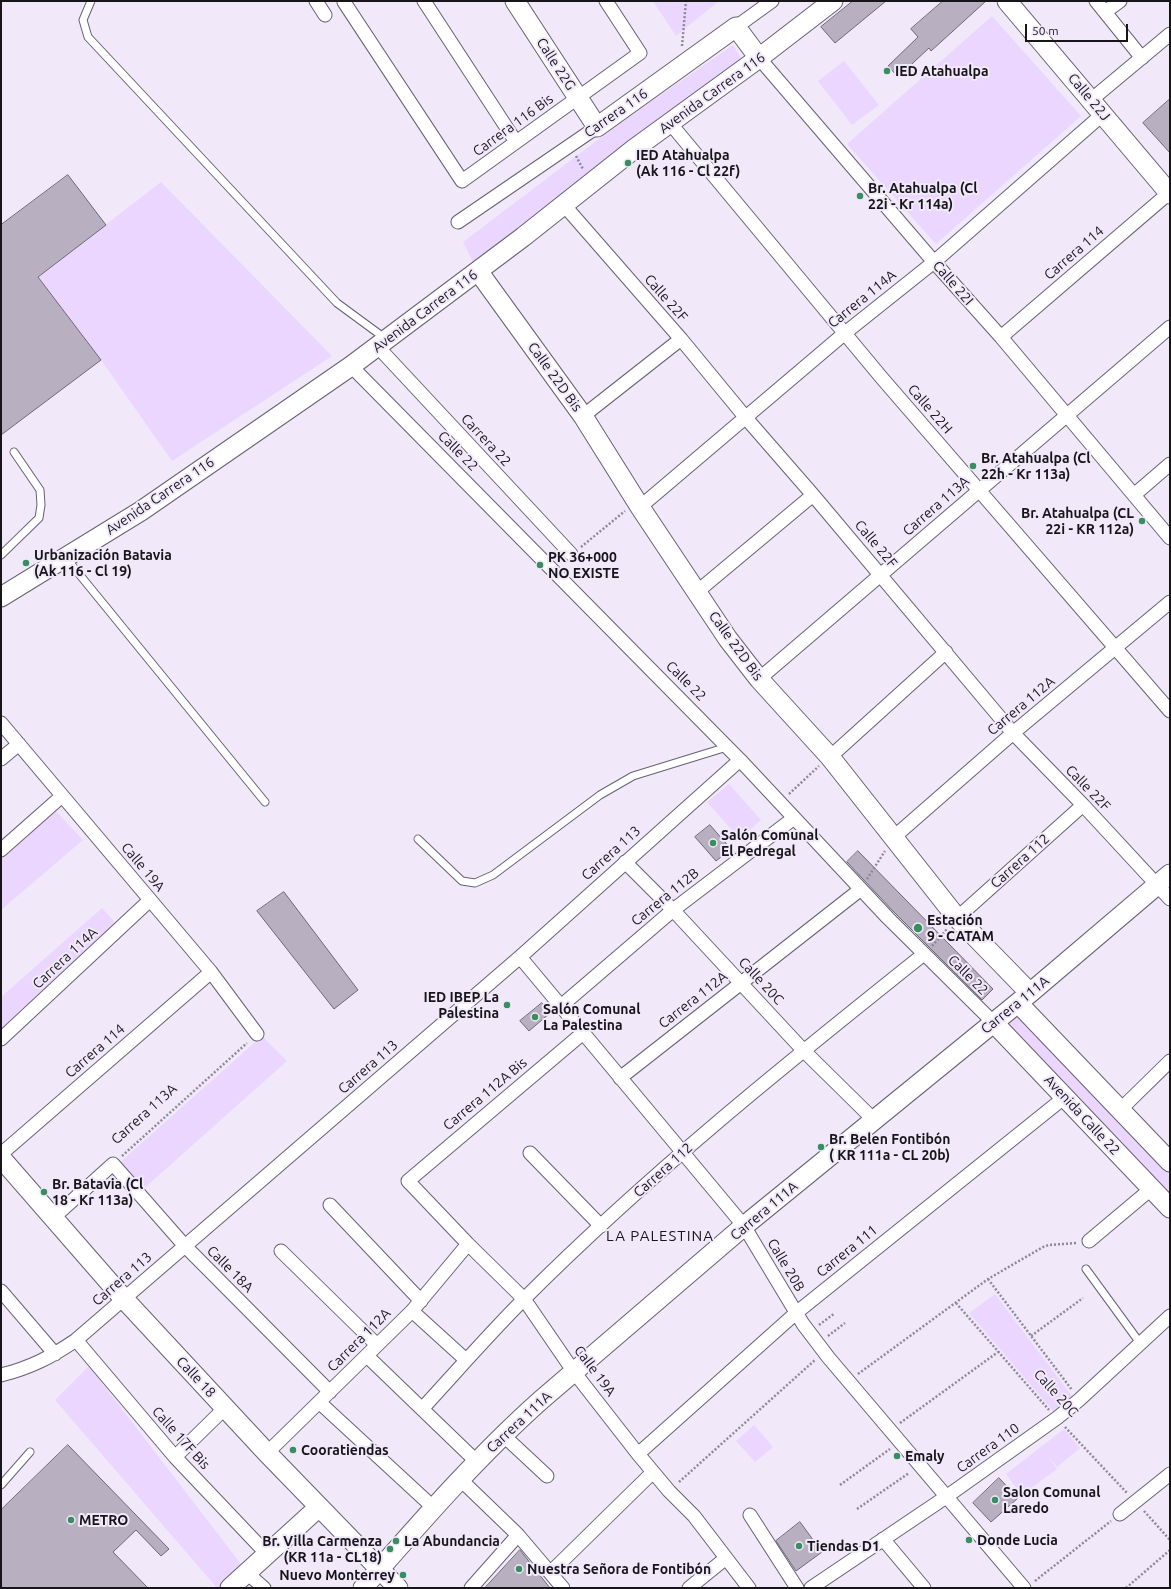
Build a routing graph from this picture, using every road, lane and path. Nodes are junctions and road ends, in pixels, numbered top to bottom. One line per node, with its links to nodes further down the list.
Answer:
1 (91, 1): 37 (lane)
2 (316, 1): 14 (street)
3 (424, 1): 25 (street)
4 (515, 1): 20 (street, Calle 22G)
5 (606, 1): 20 (street, Carrera 116 Bis)
6 (686, 1): 17 (path)
7 (772, 1): 15 (street, Carrera 116)
8 (833, 1): 18 (street, Avenida Carrera 116)
9 (1007, 1): 21 (street, Calle 22J)
10 (1096, 1): 13 (street)
11 (1120, 1): 13 (street)
12 (344, 2): 25 (street, Carrera 116 Bis)
13 (1105, 12): 19 (street)
14 (325, 15)
15 (736, 27): 18 (street, Calle 22I); 24 (street, Carrera 116)
16 (1170, 34): 19 (street)
17 (682, 48)
18 (759, 58): 23 (street, Avenida Carrera 116); 31 (street, Calle 22I)
19 (1142, 58): 21 (street)
20 (578, 98): 24 (street, Calle 22G); 25 (street, Carrera 116 Bis)
21 (1091, 100): 22 (street, Calle 22J)
22 (1103, 114): 28 (street, Calle 22J); 31 (street, Carrera 114A)
23 (670, 123): 27 (street, Avenida Carrera 116); 34 (street, Calle 22H)
24 (597, 127): 26 (street, Carrera 116)
25 (516, 142)
26 (571, 144): 27 (path); 30 (street, Carrera 116)
27 (590, 184): 29 (street, Avenida Carrera 116)
28 (1170, 193): 35 (street, Carrera 114)
29 (564, 205): 32 (street, Avenida Carrera 116); 36 (street, Calle 22F)
30 (458, 222)
31 (934, 262): 34 (street, Carrera 114A); 35 (street, Calle 22I)
32 (478, 271): 37 (street, Avenida Carrera 116); 39 (street, Calle 22D Bis)
33 (1170, 327): 40 (street, Carrera 113A)
34 (844, 333): 41 (street, Carrera 114A); 44 (street, Calle 22H)
35 (1001, 337): 40 (street, Calle 22I)
36 (681, 339): 39 (street); 41 (street, Calle 22F)
37 (382, 343): 38 (street, Avenida Carrera 116); 49 (street, Carrera 22)
38 (351, 366): 51 (street, Avenida Carrera 116); 63 (street, Calle 22)
39 (583, 416): 47 (street, Calle 22D Bis)
40 (1066, 416): 44 (street, Carrera 113A); 46 (street, Calle 22I)
41 (746, 418): 45 (street, Calle 22F); 47 (street, Carrera 114A)
42 (14, 452): 50 (lane)
43 (1170, 464): 46 (street)
44 (979, 491): 52 (street, Carrera 113A); 56 (street, Calle 22H)
45 (813, 495): 52 (street, Calle 22F); 53 (street)
46 (1134, 495): 48 (street, Calle 22I)
47 (638, 504): 49 (path); 53 (street, Calle 22D Bis)
48 (1170, 538)
49 (571, 554)
50 (1, 555)
51 (66, 557): 54 (street, Avenida Carrera 116); 68 (lane)
52 (880, 575): 57 (street, Calle 22F); 58 (street, Carrera 113A)
53 (698, 591): 58 (street, Calle 22D Bis)
54 (3, 593)
55 (1170, 602): 56 (street, Carrera 112A)
56 (1115, 647): 59 (street, Calle 22H); 61 (street, Carrera 112A)
57 (946, 652): 61 (street, Calle 22F); 64 (street)
58 (759, 678): 64 (street, Calle 22D Bis)
59 (1170, 711)
60 (1, 723): 62 (street, Calle 19A)
61 (1013, 733): 70 (street, Calle 22F); 72 (street, Carrera 112A)
62 (19, 744): 65 (street); 67 (street, Calle 19A)
63 (728, 747): 66 (street, Calle 22); 73 (lane)
64 (830, 757): 69 (path); 72 (street, Calle 22D Bis)
65 (1, 759)
66 (740, 760): 69 (street, Calle 22); 75 (street, Carrera 113)
67 (62, 796): 74 (street); 79 (street, Calle 19A)
68 (266, 802)
69 (780, 802): 71 (street, Calle 22)
70 (1083, 805): 76 (street, Calle 22F); 81 (street, Carrera 112)
71 (794, 818): 77 (street, Calle 22); 80 (street, Carrera 112B)
72 (894, 837): 77 (path); 81 (street, Calle 22D Bis)
73 (418, 839)
74 (1, 850)
75 (625, 862): 80 (street, Calle 20C); 83 (street, Carrera 113)
76 (1164, 880): 78 (street, Calle 22F); 86 (street, Carrera 111A)
77 (861, 889): 82 (street, Calle 22); 85 (street, Carrera 112A)
78 (1170, 899)
79 (150, 900): 84 (street, Calle 19A); 91 (street, Carrera 114A)
80 (673, 910): 85 (street, Calle 20C); 87 (street, Carrera 112B)
81 (957, 918): 82 (path); 86 (street, Calle 22D Bis)
82 (924, 954): 88 (street, Calle 22); 92 (street, Carrera 112)
83 (520, 958): 87 (street, Calle 20B); 113 (street, Carrera 113)
84 (211, 972): 90 (street, Calle 19A); 100 (street, Carrera 114)
85 (740, 983): 92 (street, Calle 20C); 94 (street, Carrera 112A)
86 (1024, 998): 88 (street, Carrera 111A); 96 (street)
87 (561, 1006): 89 (street, Calle 20B)
88 (994, 1023): 95 (street, Avenida Calle 22); 97 (street, Carrera 111A)
89 (583, 1033): 94 (street, Calle 20B); 104 (street, Carrera 112A Bis)
90 (257, 1034): 103 (path, Carrera 113A)
91 (1, 1039)
92 (803, 1050): 97 (street, Calle 20C); 98 (street, Carrera 112)
93 (1170, 1061): 96 (street)
94 (620, 1078): 98 (street, Calle 20B)
95 (1065, 1097): 105 (street, Avenida Calle 22); 124 (street, Carrera 111)
96 (1120, 1110): 102 (street)
97 (874, 1120): 110 (street, Carrera 111A)
98 (682, 1152): 109 (street, Carrera 112); 110 (street, Calle 20B)
99 (530, 1153): 109 (street)
100 (1, 1154)
101 (1, 1158): 108 (street, Calle 18)
102 (1170, 1162)
103 (113, 1164): 108 (street, Carrera 113A); 113 (street, Calle 18A)
104 (408, 1181): 112 (street, Calle 19A)
105 (1152, 1188): 107 (street, Avenida Calle 22); 111 (street)
106 (330, 1205): 121 (street)
107 (1170, 1208)
108 (53, 1218): 119 (street, Calle 18)
109 (601, 1226): 120 (street, Carrera 112)
110 (744, 1226): 124 (street, Calle 20B); 138 (street, Carrera 111A)
111 (1089, 1241): 116 (path)
112 (468, 1244): 120 (street, Calle 19A); 121 (street, Carrera 112A)
113 (184, 1246): 119 (street, Carrera 113); 141 (street, Calle 18A)
114 (281, 1251): 132 (street)
115 (1086, 1269): 131 (lane)
116 (988, 1279): 122 (path); 129 (path)
117 (1, 1291): 135 (street)
118 (1083, 1298): 129 (path)
119 (124, 1299): 130 (street, Carrera 113); 144 (street, Calle 18)
120 (524, 1299): 137 (street, Carrera 112); 138 (street, Calle 19A)
121 (421, 1301): 123 (street, Carrera 112A)
122 (956, 1303): 134 (path, Calle 20C); 140 (path)
123 (412, 1311): 132 (street, Carrera 112A); 137 (street)
124 (796, 1313): 128 (street, Calle 20B); 152 (street, Carrera 111)
125 (835, 1313): 128 (path)
126 (1170, 1316): 131 (street, Carrera 110)
127 (845, 1323): 133 (path)
128 (809, 1332): 133 (street, Calle 20B)
129 (1032, 1336): 142 (path)
130 (76, 1340): 135 (street, Carrera 113); 153 (street, Calle 17F Bis)
131 (1140, 1343): 142 (street, Carrera 110)
132 (377, 1345): 136 (street, Carrera 112A)
133 (821, 1348): 140 (street, Calle 20B); 162 (path)
134 (998, 1352): 146 (path, Calle 20C); 147 (path)
135 (55, 1354): 139 (street, Carrera 113)
136 (367, 1356): 141 (street, Carrera 112A); 145 (street)
137 (466, 1360): 145 (street, Carrera 112)
138 (574, 1372): 148 (street, Carrera 111A); 152 (street, Calle 19A)
139 (1, 1376)
140 (848, 1381): 147 (street, Calle 20B)
141 (330, 1392): 143 (street, Carrera 112A)
142 (1079, 1400): 146 (street, Carrera 110)
143 (319, 1402): 151 (street, Carrera 112A); 166 (street)
144 (225, 1408): 151 (street, Calle 18); 153 (street)
145 (422, 1409): 154 (street)
146 (1057, 1418): 163 (street, Carrera 110); 164 (path, Calle 20C)
147 (890, 1430): 149 (street, Calle 20B)
148 (503, 1435): 154 (street, Carrera 111A); 158 (street)
149 (900, 1442): 155 (street, Calle 20B); 161 (path)
150 (30, 1452): 160 (lane)
151 (267, 1453): 165 (street, Calle 18)
152 (638, 1454): 156 (street, Calle 19A)
153 (175, 1457): 174 (street, Calle 17F Bis)
154 (477, 1462): 159 (street, Carrera 111A)
155 (920, 1465): 163 (street, Calle 20B); 167 (path)
156 (653, 1472): 162 (street, Calle 19A); 178 (street)
157 (1170, 1474): 164 (street)
158 (547, 1476)
159 (461, 1480): 166 (street, Carrera 111A); 170 (street)
160 (1, 1485)
161 (840, 1485)
162 (669, 1491): 175 (street, Calle 19A)
163 (946, 1497): 171 (street, Carrera 110); 179 (street, Calle 20B)
164 (1135, 1502): 168 (street); 172 (path, Calle 20C)
165 (319, 1507): 174 (street); 176 (street, Calle 18)
166 (435, 1508): 176 (street, Carrera 111A)
167 (857, 1509)
168 (1120, 1514): 179 (path)
169 (750, 1515): 188 (street)
170 (518, 1535): 178 (street); 184 (street)
171 (883, 1539): 189 (street, Carrera 110); 190 (street)
172 (1170, 1540)
173 (1170, 1550): 191 (path)
174 (267, 1554): 177 (street)
175 (726, 1558): 186 (street); 187 (street, Calle 19A)
176 (380, 1569): 182 (street, Carrera 111A); 183 (street, Calle 18)
177 (247, 1572): 180 (street); 181 (street)
178 (551, 1572): 185 (street)
179 (1029, 1586)
180 (230, 1588)
181 (264, 1588)
182 (363, 1588)
183 (398, 1588)
184 (471, 1588)
185 (564, 1588)
186 (689, 1588)
187 (749, 1588)
188 (797, 1588)
189 (811, 1588)
190 (924, 1588)
191 (1126, 1588)

